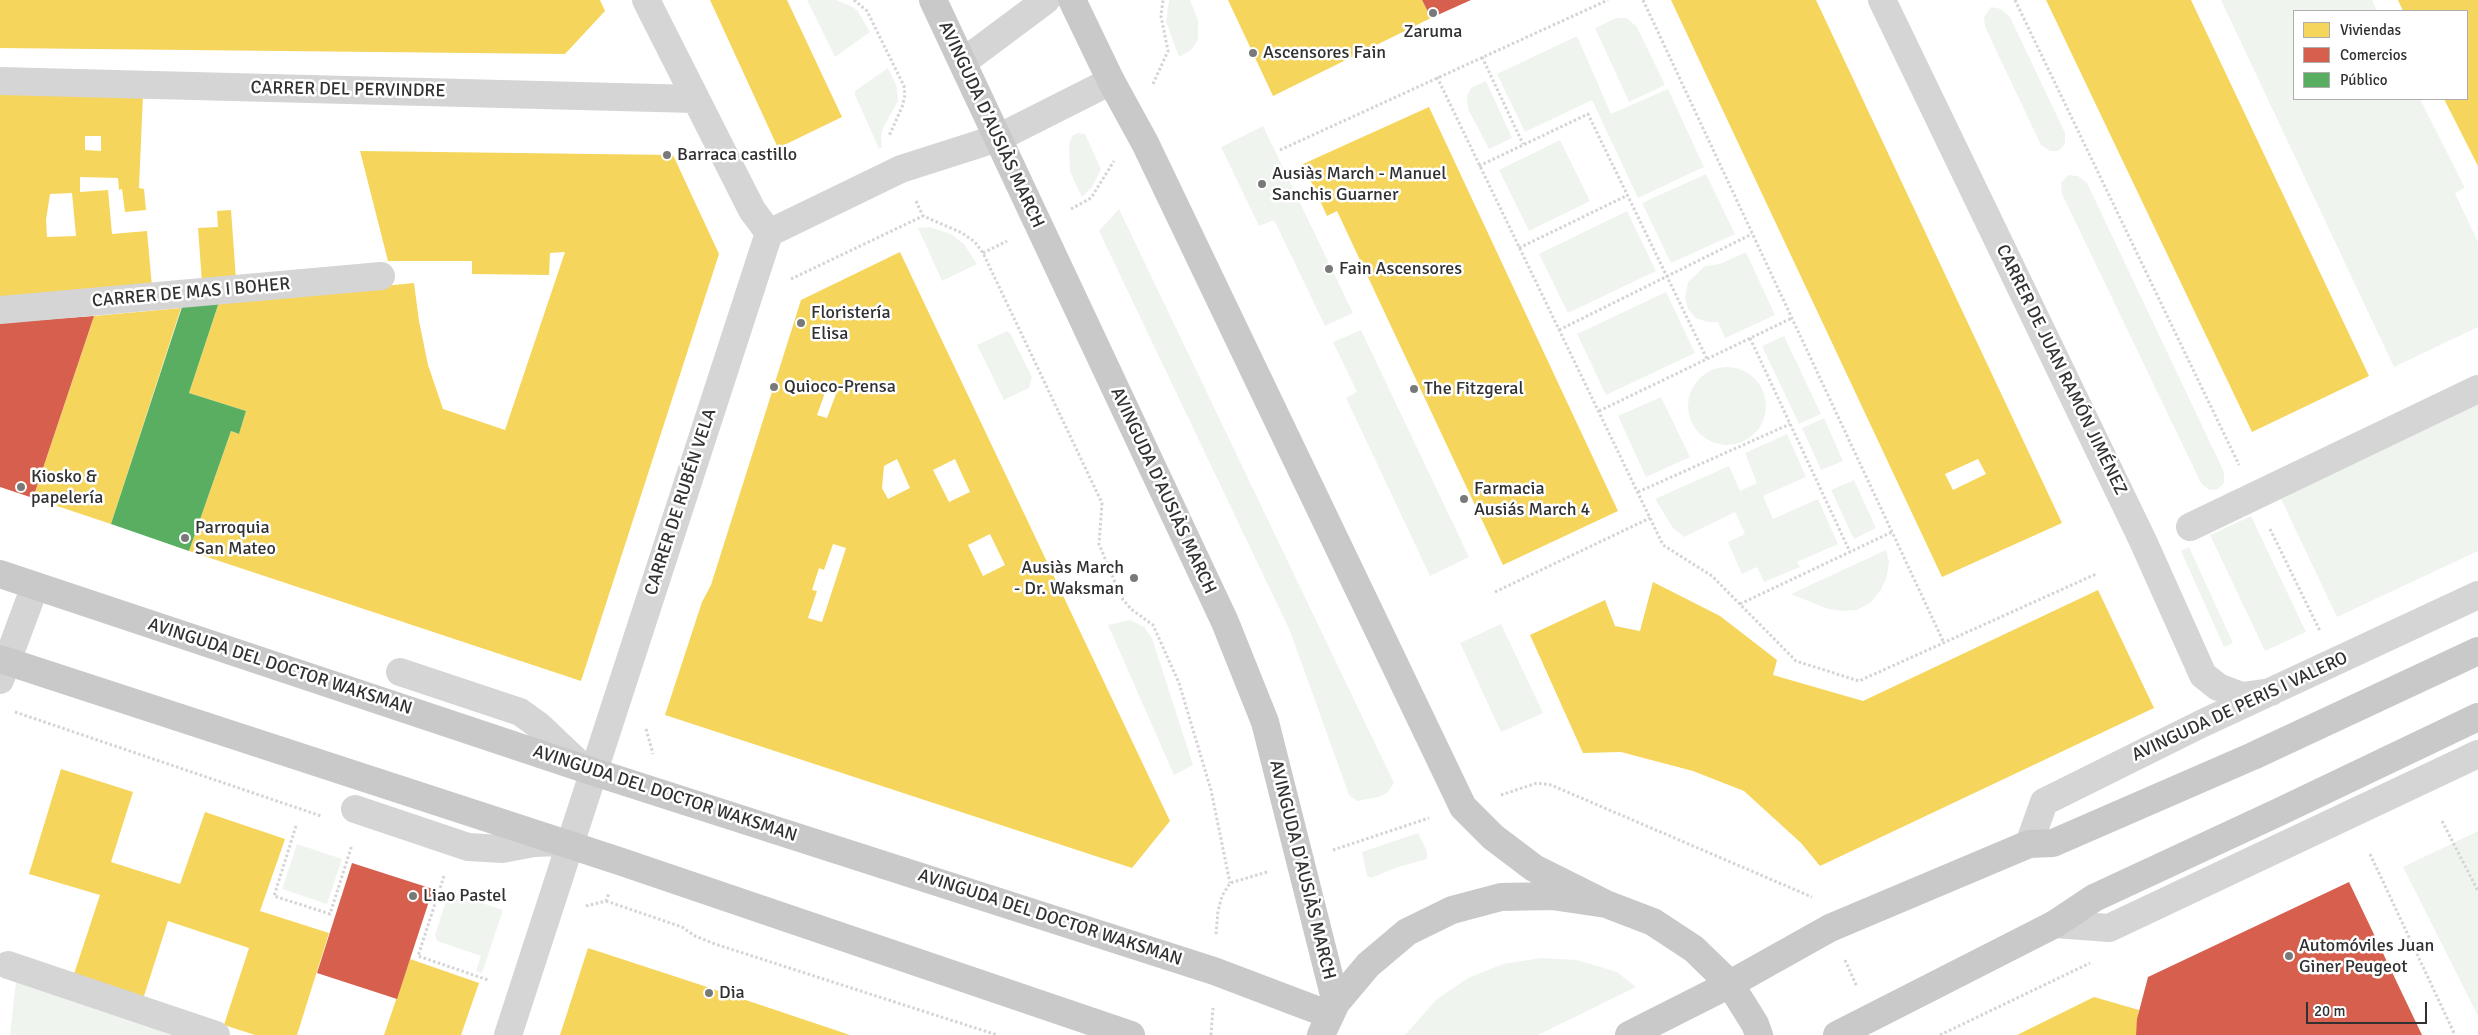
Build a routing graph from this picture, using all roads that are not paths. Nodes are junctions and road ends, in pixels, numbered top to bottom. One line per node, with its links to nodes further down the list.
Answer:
1 (646, 0): 9 (street)
2 (933, 0): 6 (main road, AVINGUDA D'AUSIÀS MARCH)
3 (1046, 0): 6 (street)
4 (1072, 0): 8 (main road)
5 (1882, 0): 22 (street, CARRER DE JUAN RAMÓN JIMÉNEZ)
6 (963, 62): 10 (main road, AVINGUDA D'AUSIÀS MARCH)
7 (0, 81): 9 (street, CARRER DEL PERVINDRE)
8 (1111, 81): 10 (street); 29 (main road)
9 (695, 99): 11 (street)
10 (998, 138): 11 (street); 33 (main road, AVINGUDA D'AUSIÀS MARCH)
11 (769, 233): 25 (street, CARRER DE RUBÉN VELA)
12 (381, 276): 13 (street, CARRER DE MAS I BOHER)
13 (0, 310)
14 (2478, 389): 15 (street)
15 (2190, 527)
16 (0, 574): 17 (main road, AVINGUDA DEL DOCTOR WAKSMAN)
17 (36, 586): 20 (street); 25 (main road, AVINGUDA DEL DOCTOR WAKSMAN)
18 (2478, 595): 22 (street, AVINGUDA DE PERIS I VALERO)
19 (2478, 651): 28 (main road)
20 (2, 667): 27 (main road)
21 (400, 672): 25 (street)
22 (2271, 692): 28 (street, AVINGUDA DE PERIS I VALERO)
23 (2478, 717): 30 (main road)
24 (2478, 754): 30 (street)
25 (591, 770): 27 (street, CARRER DE RUBÉN VELA); 33 (main road, AVINGUDA DEL DOCTOR WAKSMAN)
26 (355, 808): 27 (street)
27 (563, 844): 35 (street, CARRER DE RUBÉN VELA); 36 (main road)
28 (2029, 844): 32 (main road)
29 (1606, 904): 32 (main road); 33 (main road)
30 (2055, 924): 39 (main road)
31 (8, 965): 34 (street)
32 (1730, 984): 37 (main road); 38 (main road)
33 (1329, 1018)
34 (216, 1035)
35 (508, 1035)
36 (1131, 1035)
37 (1629, 1035)
38 (1759, 1035)
39 (1837, 1035)

